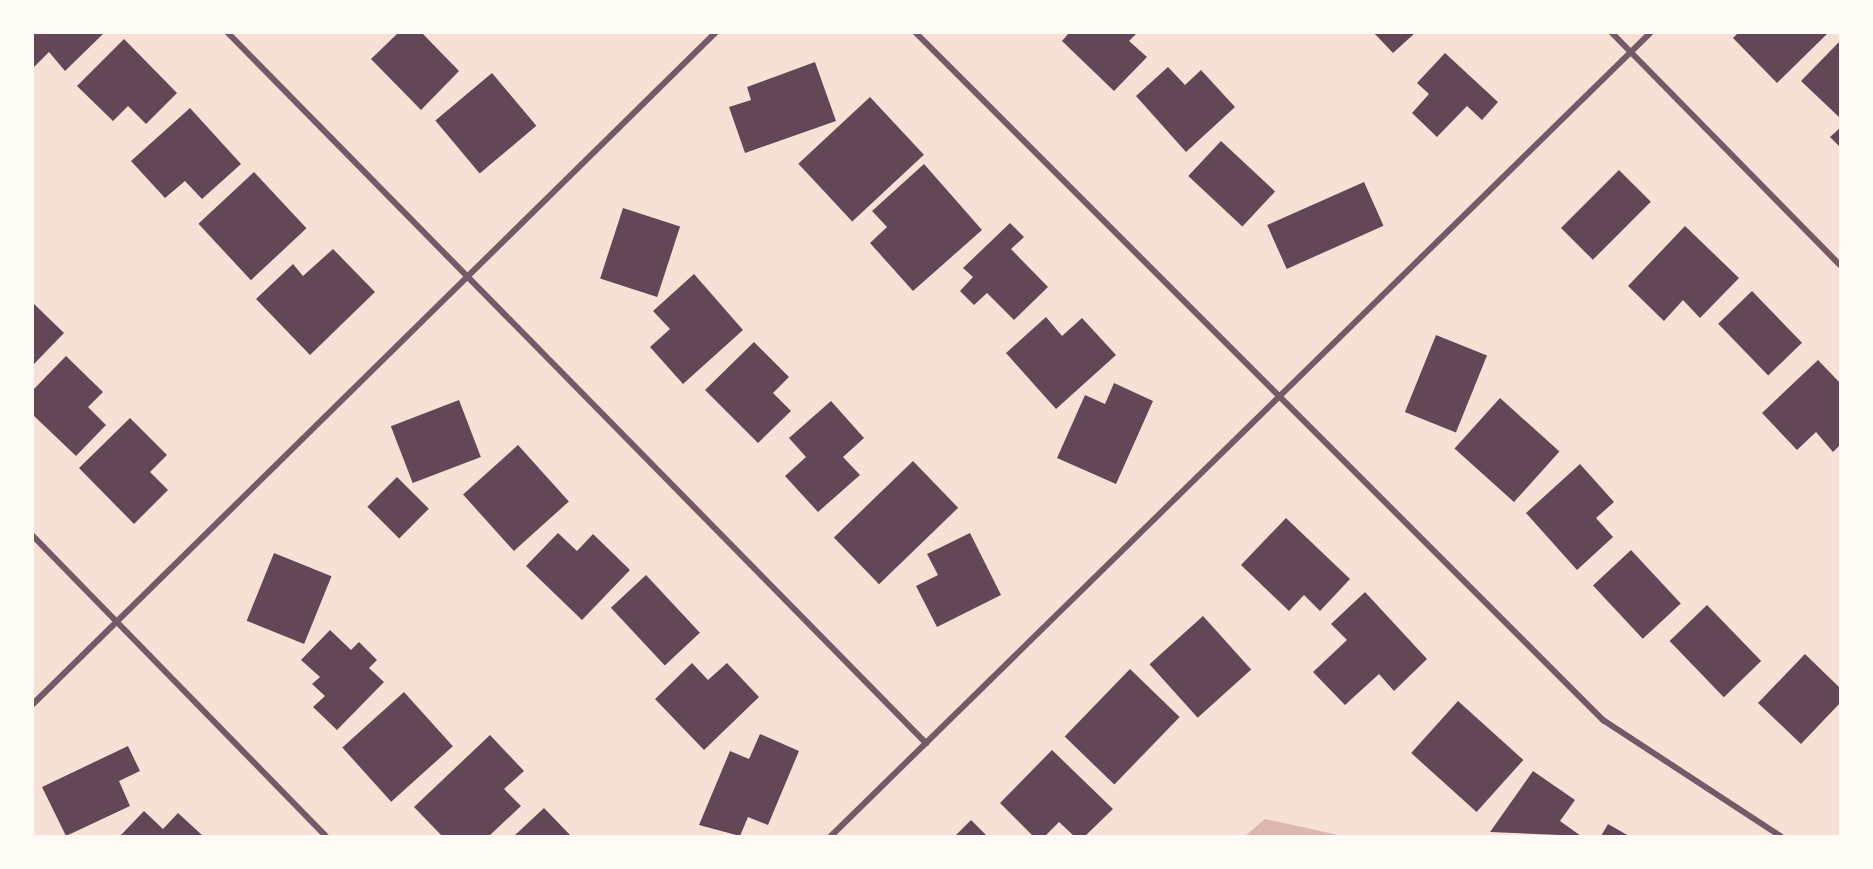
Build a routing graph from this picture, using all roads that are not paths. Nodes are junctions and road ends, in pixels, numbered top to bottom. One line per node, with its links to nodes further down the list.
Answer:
1 (228, 33): 8 (street)
2 (715, 33): 8 (street)
3 (916, 33): 9 (street)
4 (1612, 33): 6 (street)
5 (1650, 33): 6 (street)
6 (1630, 52): 7 (street); 9 (street)
7 (1840, 266)
8 (465, 275): 11 (street); 13 (street)
9 (1277, 399): 13 (street); 16 (street)
10 (33, 536): 11 (street)
11 (117, 623): 12 (street); 14 (street)
12 (33, 704)
13 (926, 743): 15 (street)
14 (326, 836)
15 (831, 836)
16 (1780, 836)

